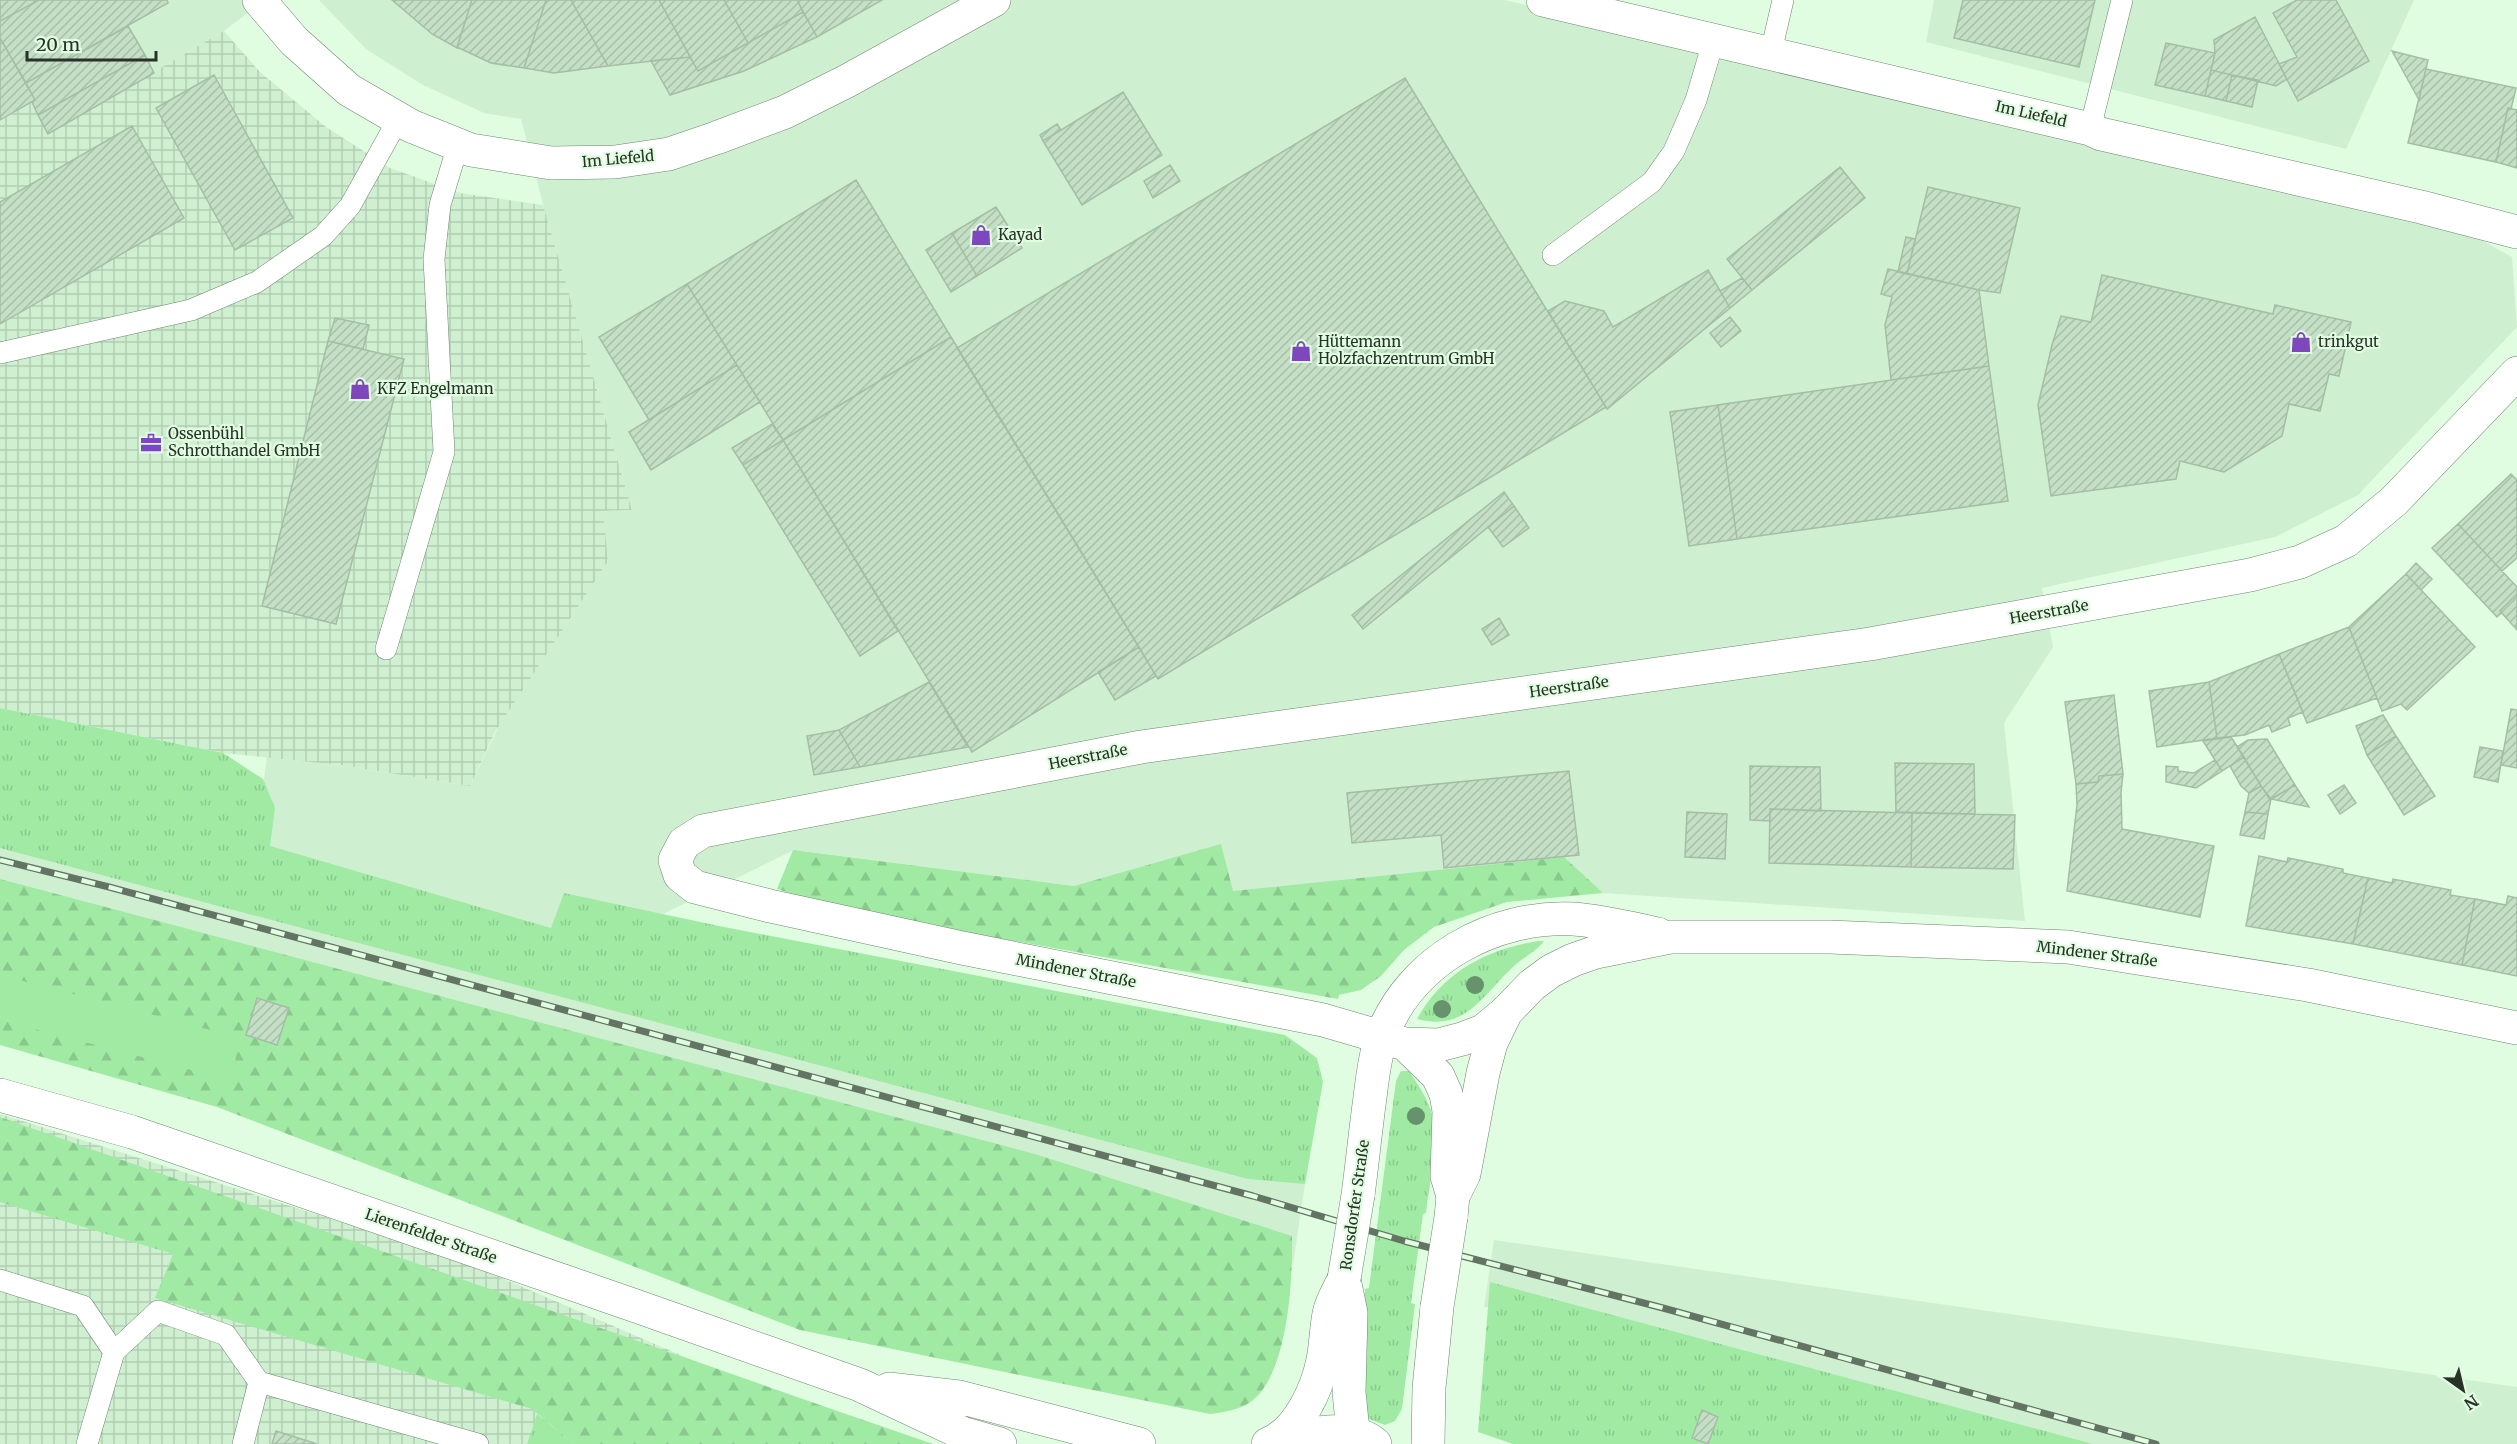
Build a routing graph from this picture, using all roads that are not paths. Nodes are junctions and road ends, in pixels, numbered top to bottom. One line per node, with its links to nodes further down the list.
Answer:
1 (259, 0): 8 (street, Im Liefeld)
2 (994, 0): 10 (street, Im Liefeld)
3 (1543, 0): 6 (street, Im Liefeld)
4 (1783, 0): 7 (lane)
5 (2122, 0): 9 (lane)
6 (1714, 39): 7 (street, Im Liefeld); 12 (lane)
7 (1771, 52): 9 (street, Im Liefeld)
8 (399, 118): 10 (street, Im Liefeld); 13 (lane)
9 (2090, 129): 11 (street, Im Liefeld)
10 (458, 145): 15 (lane)
11 (2517, 232)
12 (1553, 255)
13 (0, 352)
14 (2517, 373): 16 (street, Heerstraße)
15 (386, 649)
16 (770, 906): 20 (street, Mindener Straße)
17 (1670, 937): 18 (street, Mindener Straße); 19 (street, Mindener Straße); 20 (street, Mindener Straße)
18 (1506, 1012): 20 (street, Mindener Straße); 22 (street, Mindener Straße)
19 (2517, 1028)
20 (1393, 1041): 22 (street, Mindener Straße); 23 (street, Ronsdorfer Straße, bridge)
21 (0, 1095): 27 (street, Lierenfelder Straße)
22 (1452, 1206): 35 (street, bridge)
23 (1344, 1279): 28 (street, Ronsdorfer Straße); 29 (street)
24 (0, 1280): 25 (lane)
25 (114, 1352): 26 (lane); 30 (lane)
26 (259, 1382): 31 (lane); 32 (lane)
27 (860, 1385): 33 (street, Lierenfelder Straße); 34 (street, Lierenfelder Straße)
28 (1363, 1440): 29 (street)
29 (1270, 1443)
30 (87, 1444)
31 (243, 1444)
32 (478, 1444)
33 (1000, 1444)
34 (1139, 1444)
35 (1428, 1444)

